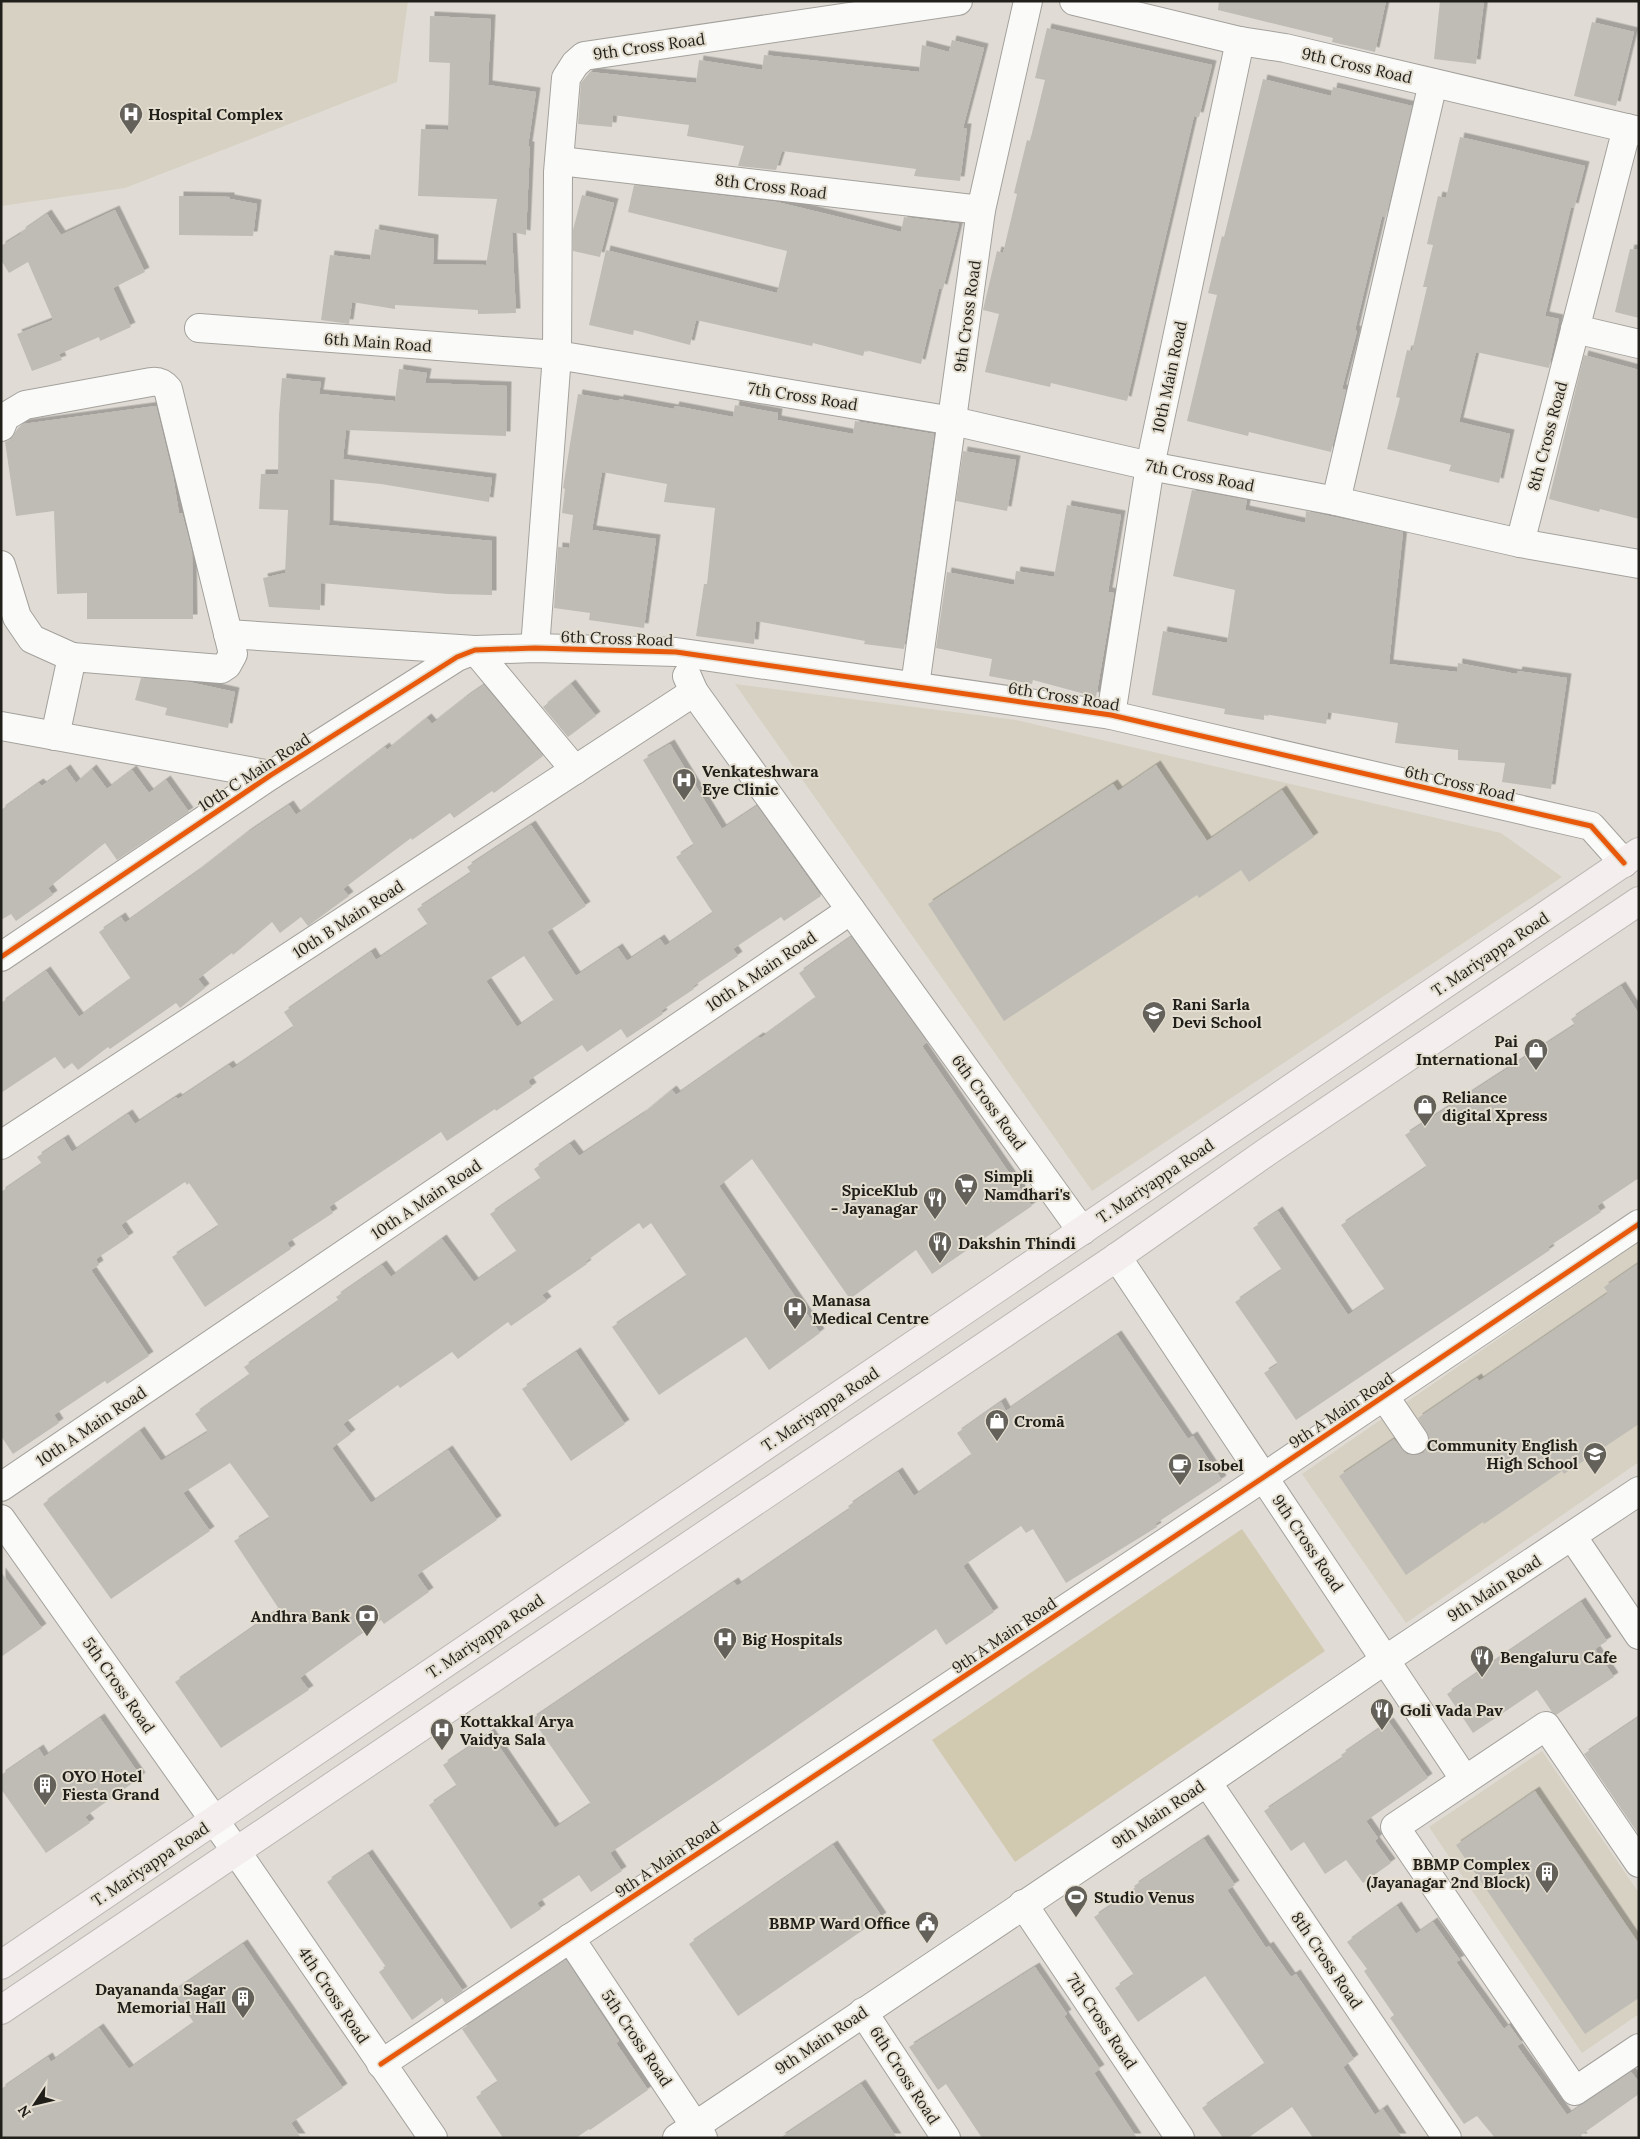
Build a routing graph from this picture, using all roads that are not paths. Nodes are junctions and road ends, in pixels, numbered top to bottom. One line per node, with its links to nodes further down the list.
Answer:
1 (958, 1): 7 (street, 9th Cross Road)
2 (1028, 1): 8 (street, 9th Cross Road)
3 (1074, 1): 4 (street, 9th Cross Road)
4 (1240, 41): 5 (street, 9th Cross Road); 15 (street, 10th Main Road)
5 (1433, 83): 6 (street, 9th Cross Road); 16 (street)
6 (1633, 130): 10 (street, 8th Cross Road)
7 (560, 161): 8 (street, 8th Cross Road); 12 (street, 9th Cross Road)
8 (981, 210): 13 (street, 9th Cross Road)
9 (198, 328): 12 (street, 6th Main Road)
10 (1575, 329): 11 (street); 17 (street, 8th Cross Road)
11 (1639, 344)
12 (557, 355): 13 (street, 7th Cross Road); 21 (street)
13 (953, 421): 15 (street, 7th Cross Road); 25 (street, 9th Cross Road)
14 (1, 427): 20 (street)
15 (1150, 466): 16 (street, 7th Cross Road); 27 (street, 10th Main Road)
16 (1336, 501): 17 (street, 7th Cross Road)
17 (1520, 542): 18 (street, 7th Cross Road)
18 (1639, 564)
19 (1, 565): 24 (street)
20 (228, 634): 22 (street); 24 (street)
21 (535, 648): 22 (street, 10th C Main Road); 23 (street, 6th Cross Road)
22 (476, 650): 30 (street); 31 (street, 10th C Main Road)
23 (676, 652): 25 (street, 6th Cross Road); 26 (street, 6th Cross Road)
24 (72, 657): 29 (street)
25 (915, 686): 27 (street, 6th Cross Road)
26 (694, 692): 30 (street, 10th B Main Road); 34 (street, 6th Cross Road)
27 (1111, 715): 32 (street, 6th Cross Road)
28 (1, 726): 29 (street)
29 (55, 736): 31 (street)
30 (575, 770): 36 (street, 10th B Main Road)
31 (271, 775): 35 (street, 10th C Main Road)
32 (1631, 858): 38 (main road, T. Mariyappa Road)
33 (1639, 901): 39 (main road)
34 (851, 910): 38 (street, 6th Cross Road); 43 (street, 10th A Main Road)
35 (1, 957)
36 (1, 1145)
37 (1639, 1224): 40 (street, 9th A Main Road)
38 (1082, 1231): 51 (main road, T. Mariyappa Road)
39 (1117, 1257): 42 (street, 9th Cross Road); 52 (main road)
40 (1384, 1396): 41 (street); 42 (street, 9th A Main Road)
41 (1414, 1440)
42 (1264, 1477): 48 (street, 9th Cross Road); 55 (street, 9th A Main Road)
43 (1, 1487)
44 (1639, 1491): 46 (street, 9th Main Road)
45 (1, 1519): 51 (street, 5th Cross Road)
46 (1572, 1536): 47 (street); 48 (street, 9th Main Road)
47 (1639, 1635)
48 (1385, 1660): 49 (street, 9th Cross Road); 50 (street, 9th Main Road)
49 (1465, 1780): 53 (street); 59 (street)
50 (1206, 1782): 54 (street, 9th Main Road); 65 (street, 8th Cross Road)
51 (214, 1820): 52 (street, 5th Cross Road); 56 (main road, T. Mariyappa Road)
52 (236, 1852): 57 (main road); 60 (street, 4th Cross Road)
53 (1639, 1863)
54 (1023, 1904): 58 (street, 9th Main Road); 64 (street, 7th Cross Road)
55 (570, 1938): 60 (street, 9th A Main Road); 61 (street, 5th Cross Road)
56 (1, 1965)
57 (1, 2010)
58 (863, 2012): 61 (street, 9th Main Road); 63 (street, 6th Cross Road)
59 (1639, 2048)
60 (381, 2064): 62 (street, 4th Cross Road)
61 (692, 2134)
62 (433, 2138)
63 (946, 2138)
64 (1180, 2138)
65 (1447, 2138)

